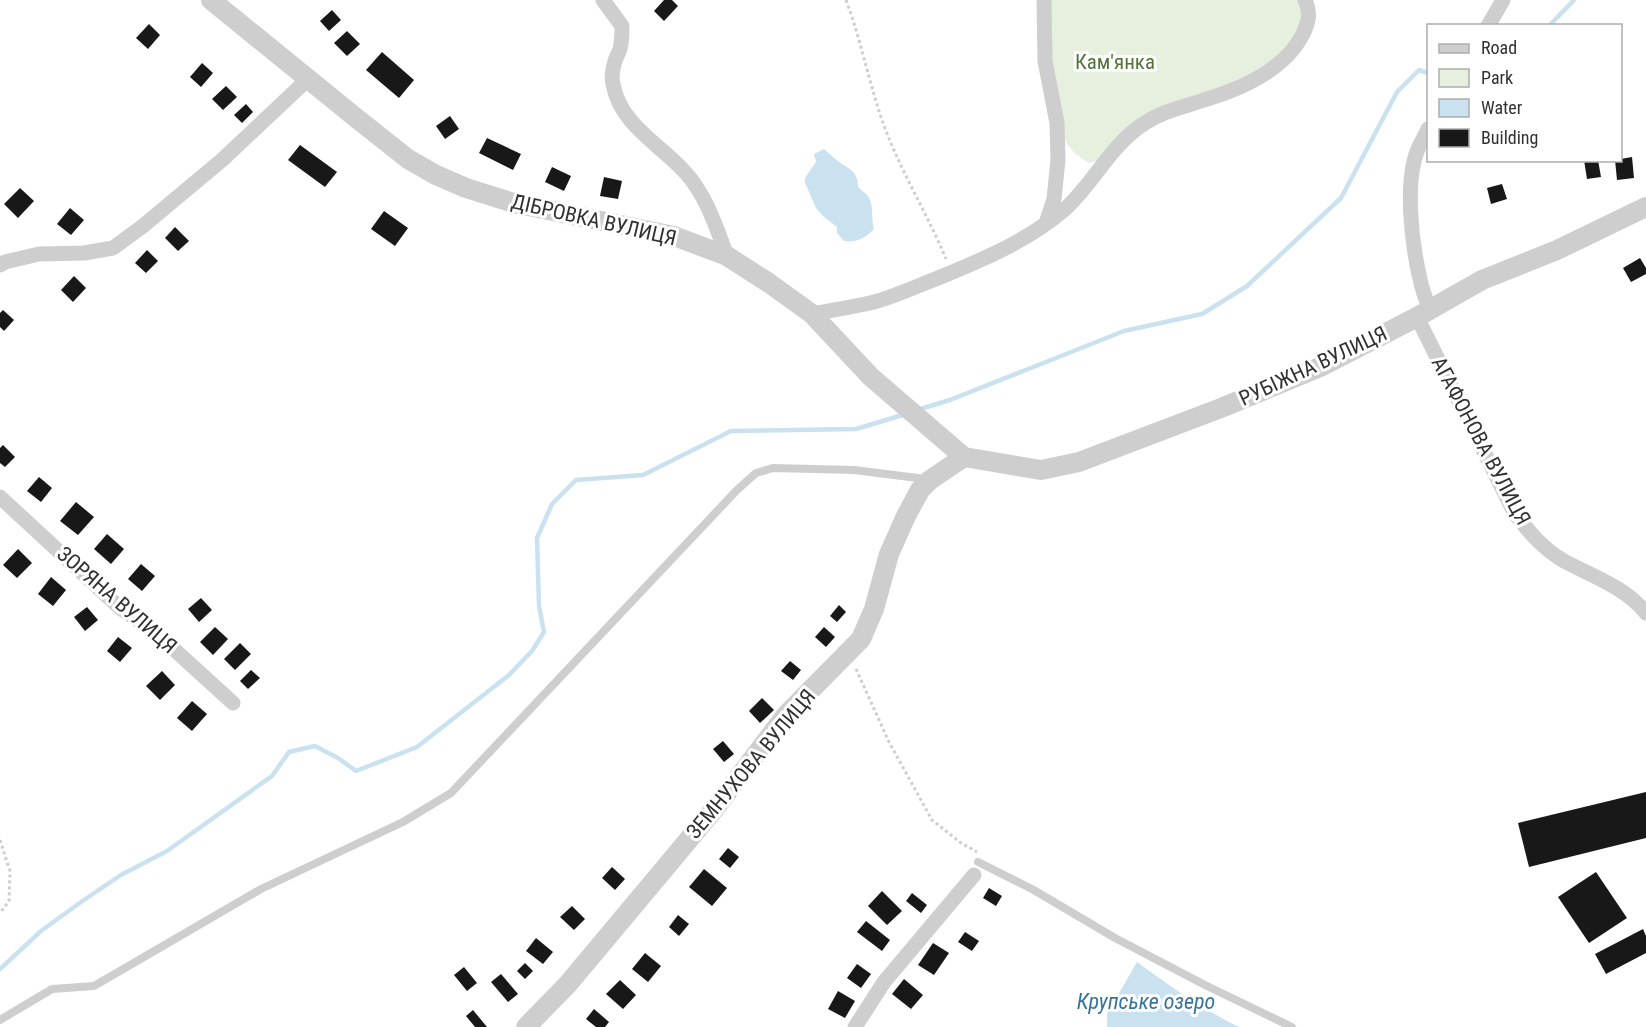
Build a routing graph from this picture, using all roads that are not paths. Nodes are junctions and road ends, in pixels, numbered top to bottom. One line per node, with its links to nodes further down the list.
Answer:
1 (211, 0): 7 (street, ДІБРОВКА ВУЛИЦЯ)
2 (603, 0): 11 (street)
3 (1044, 0): 10 (street)
4 (1305, 0): 10 (street)
5 (1503, 0): 6 (street)
6 (1489, 24)
7 (308, 79): 11 (street, ДІБРОВКА ВУЛИЦЯ); 12 (street)
8 (1427, 131): 14 (street, АГАФОНОВА ВУЛИЦЯ)
9 (1646, 207): 14 (street, РУБІЖНА ВУЛИЦЯ)
10 (1046, 223): 13 (street)
11 (727, 256): 13 (street, ДІБРОВКА ВУЛИЦЯ)
12 (0, 265)
13 (812, 314): 15 (street, ДІБРОВКА ВУЛИЦЯ)
14 (1423, 314): 15 (street, РУБІЖНА ВУЛИЦЯ); 18 (street, АГАФОНОВА ВУЛИЦЯ)
15 (964, 456): 16 (street, ЗЕМНУХОВА ВУЛИЦЯ)
16 (930, 480): 21 (lane); 22 (street, ЗЕМНУХОВА ВУЛИЦЯ)
17 (0, 497): 19 (street, ЗОРЯНА ВУЛИЦЯ)
18 (1646, 613)
19 (232, 703)
20 (978, 865): 23 (street); 24 (lane)
21 (0, 1020)
22 (525, 1027)
23 (855, 1027)
24 (1292, 1027)

